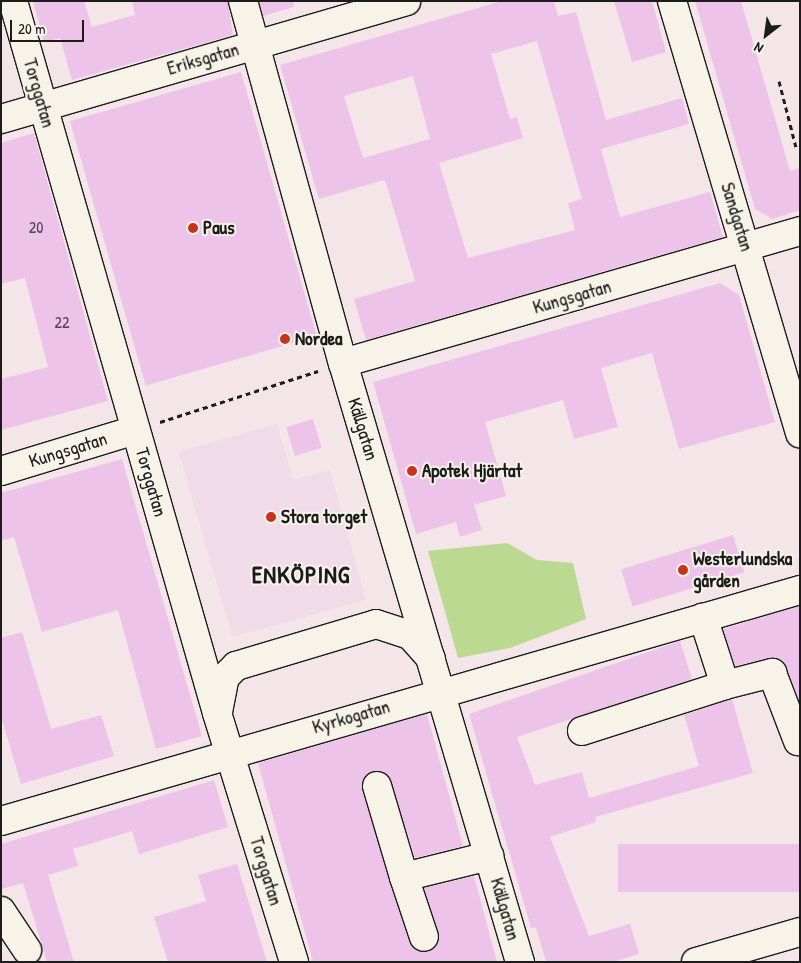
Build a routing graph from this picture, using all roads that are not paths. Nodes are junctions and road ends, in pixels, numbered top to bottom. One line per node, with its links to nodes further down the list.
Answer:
1 (13, 1): 6 (street, Torggatan)
2 (243, 1): 5 (street, Källgatan)
3 (406, 1): 5 (street, Eriksgatan)
4 (672, 1): 9 (street, Sandgatan)
5 (255, 44): 6 (street, Eriksgatan); 10 (street, Källgatan)
6 (42, 105): 7 (street, Eriksgatan); 11 (street, Torggatan)
7 (1, 119)
8 (800, 230): 9 (street, Kungsgatan)
9 (745, 246): 10 (street, Kungsgatan); 12 (street, Sandgatan)
10 (343, 363): 16 (street, Källgatan)
11 (135, 430): 13 (street, Kungsgatan); 19 (street, Torggatan)
12 (800, 433)
13 (1, 471)
14 (800, 590): 15 (street, Kyrkogatan)
15 (703, 617): 17 (street); 18 (street, Kyrkogatan)
16 (433, 661): 18 (street, Källgatan); 19 (street)
17 (724, 685): 20 (street); 21 (street)
18 (442, 691): 22 (street, Kyrkogatan); 25 (street, Källgatan)
19 (218, 713): 22 (street, Torggatan)
20 (582, 731)
21 (798, 740)
22 (229, 752): 24 (street, Kyrkogatan); 31 (street, Torggatan)
23 (377, 786): 26 (street)
24 (1, 821)
25 (489, 856): 26 (street, Källgatan); 32 (street, Källgatan)
26 (404, 877): 29 (street)
27 (1, 911): 30 (street)
28 (800, 932): 33 (street)
29 (424, 937)
30 (28, 950)
31 (294, 962)
32 (520, 962)
33 (696, 962)

